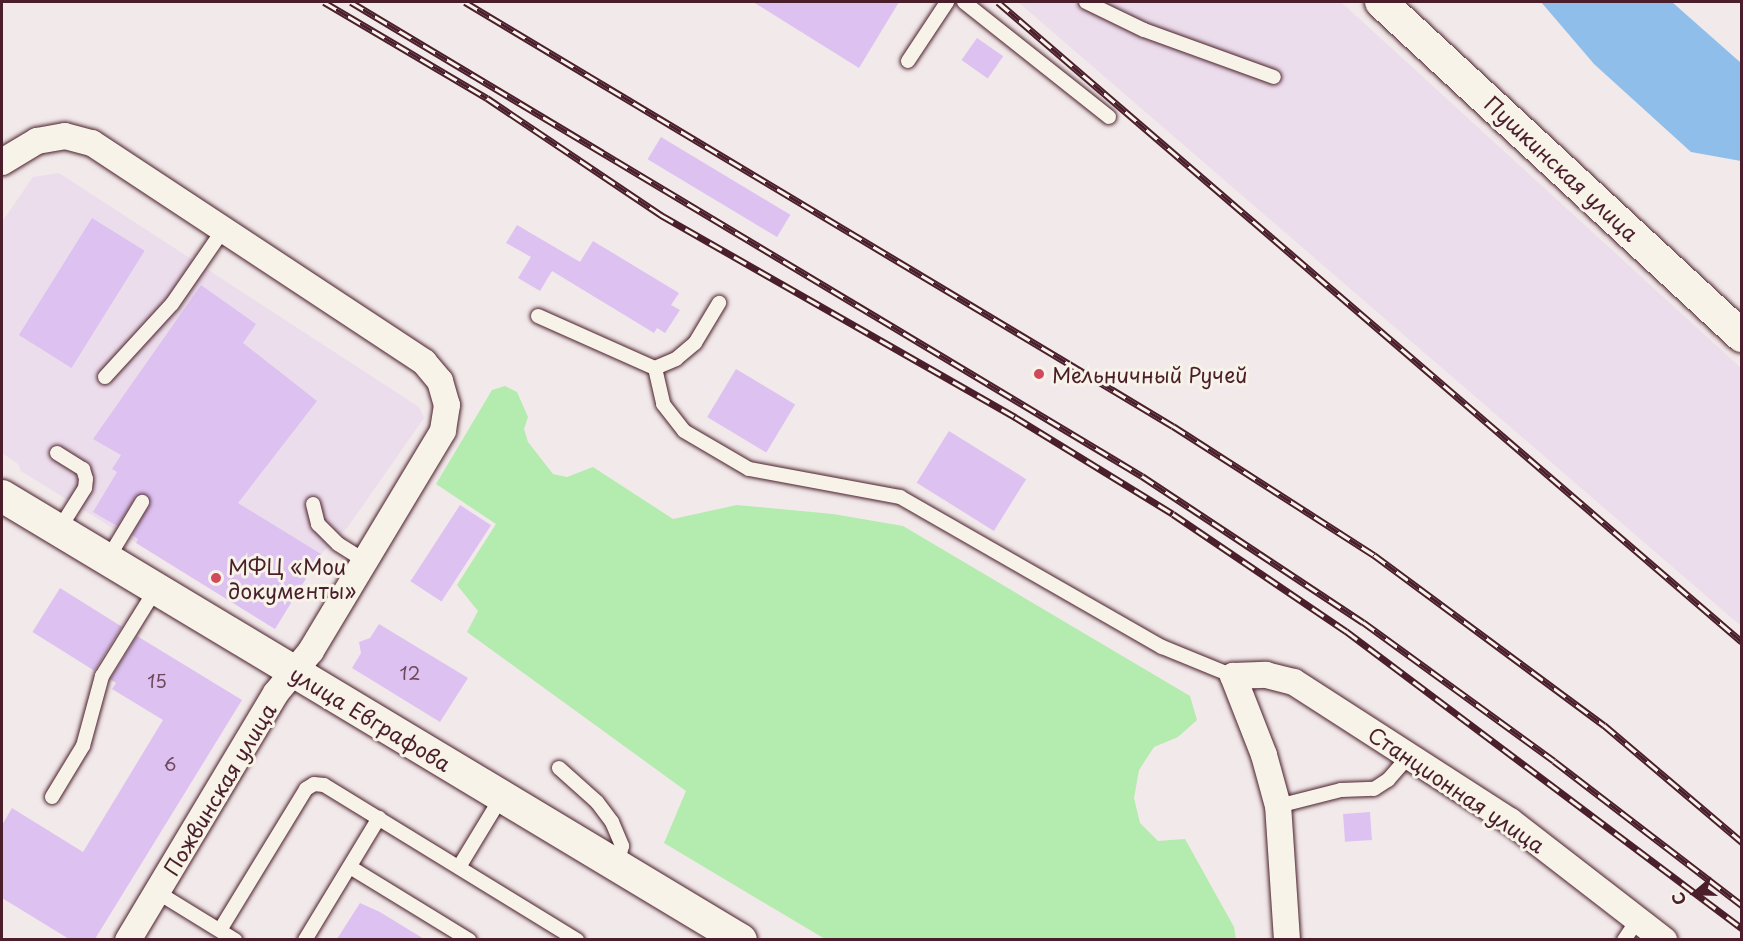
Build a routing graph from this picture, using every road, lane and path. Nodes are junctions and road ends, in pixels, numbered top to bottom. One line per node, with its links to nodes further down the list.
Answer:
1 (947, 2): 5 (lane)
2 (964, 2): 7 (lane)
3 (1086, 2): 6 (lane)
4 (1381, 2): 12 (street, Пушкинская улица)
5 (908, 61)
6 (1274, 77)
7 (1109, 117)
8 (2, 162): 9 (street)
9 (224, 230): 14 (lane); 21 (street, Пожвинская улица)
10 (718, 303): 13 (lane)
11 (538, 315): 13 (lane)
12 (1742, 336)
13 (655, 368): 24 (lane)
14 (105, 377)
15 (57, 453): 19 (lane)
16 (2, 496): 19 (street, улица Евграфова)
17 (142, 501): 20 (lane)
18 (313, 504): 21 (lane)
19 (58, 531): 20 (street, улица Евграфова)
20 (107, 560): 22 (street, улица Евграфова)
21 (365, 561): 23 (street, Пожвинская улица)
22 (156, 589): 23 (street, улица Евграфова); 28 (lane)
23 (294, 672): 27 (street, улица Евграфова); 34 (street, Пожвинская улица)
24 (1233, 676): 25 (street, Станционная улица); 29 (street)
25 (1409, 756): 29 (lane); 35 (street, Станционная улица)
26 (559, 768): 31 (lane)
27 (502, 796): 31 (street, улица Евграфова); 33 (lane)
28 (52, 797)
29 (1278, 806): 43 (street)
30 (379, 818): 32 (lane); 33 (lane); 36 (lane)
31 (617, 865): 42 (street, улица Евграфова)
32 (350, 867): 39 (lane); 40 (lane)
33 (459, 867): 41 (lane)
34 (157, 892): 36 (lane); 37 (street, Пожвинская улица)
35 (1631, 929): 44 (street, Станционная улица)
36 (220, 930): 38 (lane)
37 (128, 939)
38 (235, 939)
39 (305, 939)
40 (469, 939)
41 (577, 939)
42 (741, 939)
43 (1287, 939)
44 (1664, 939)

